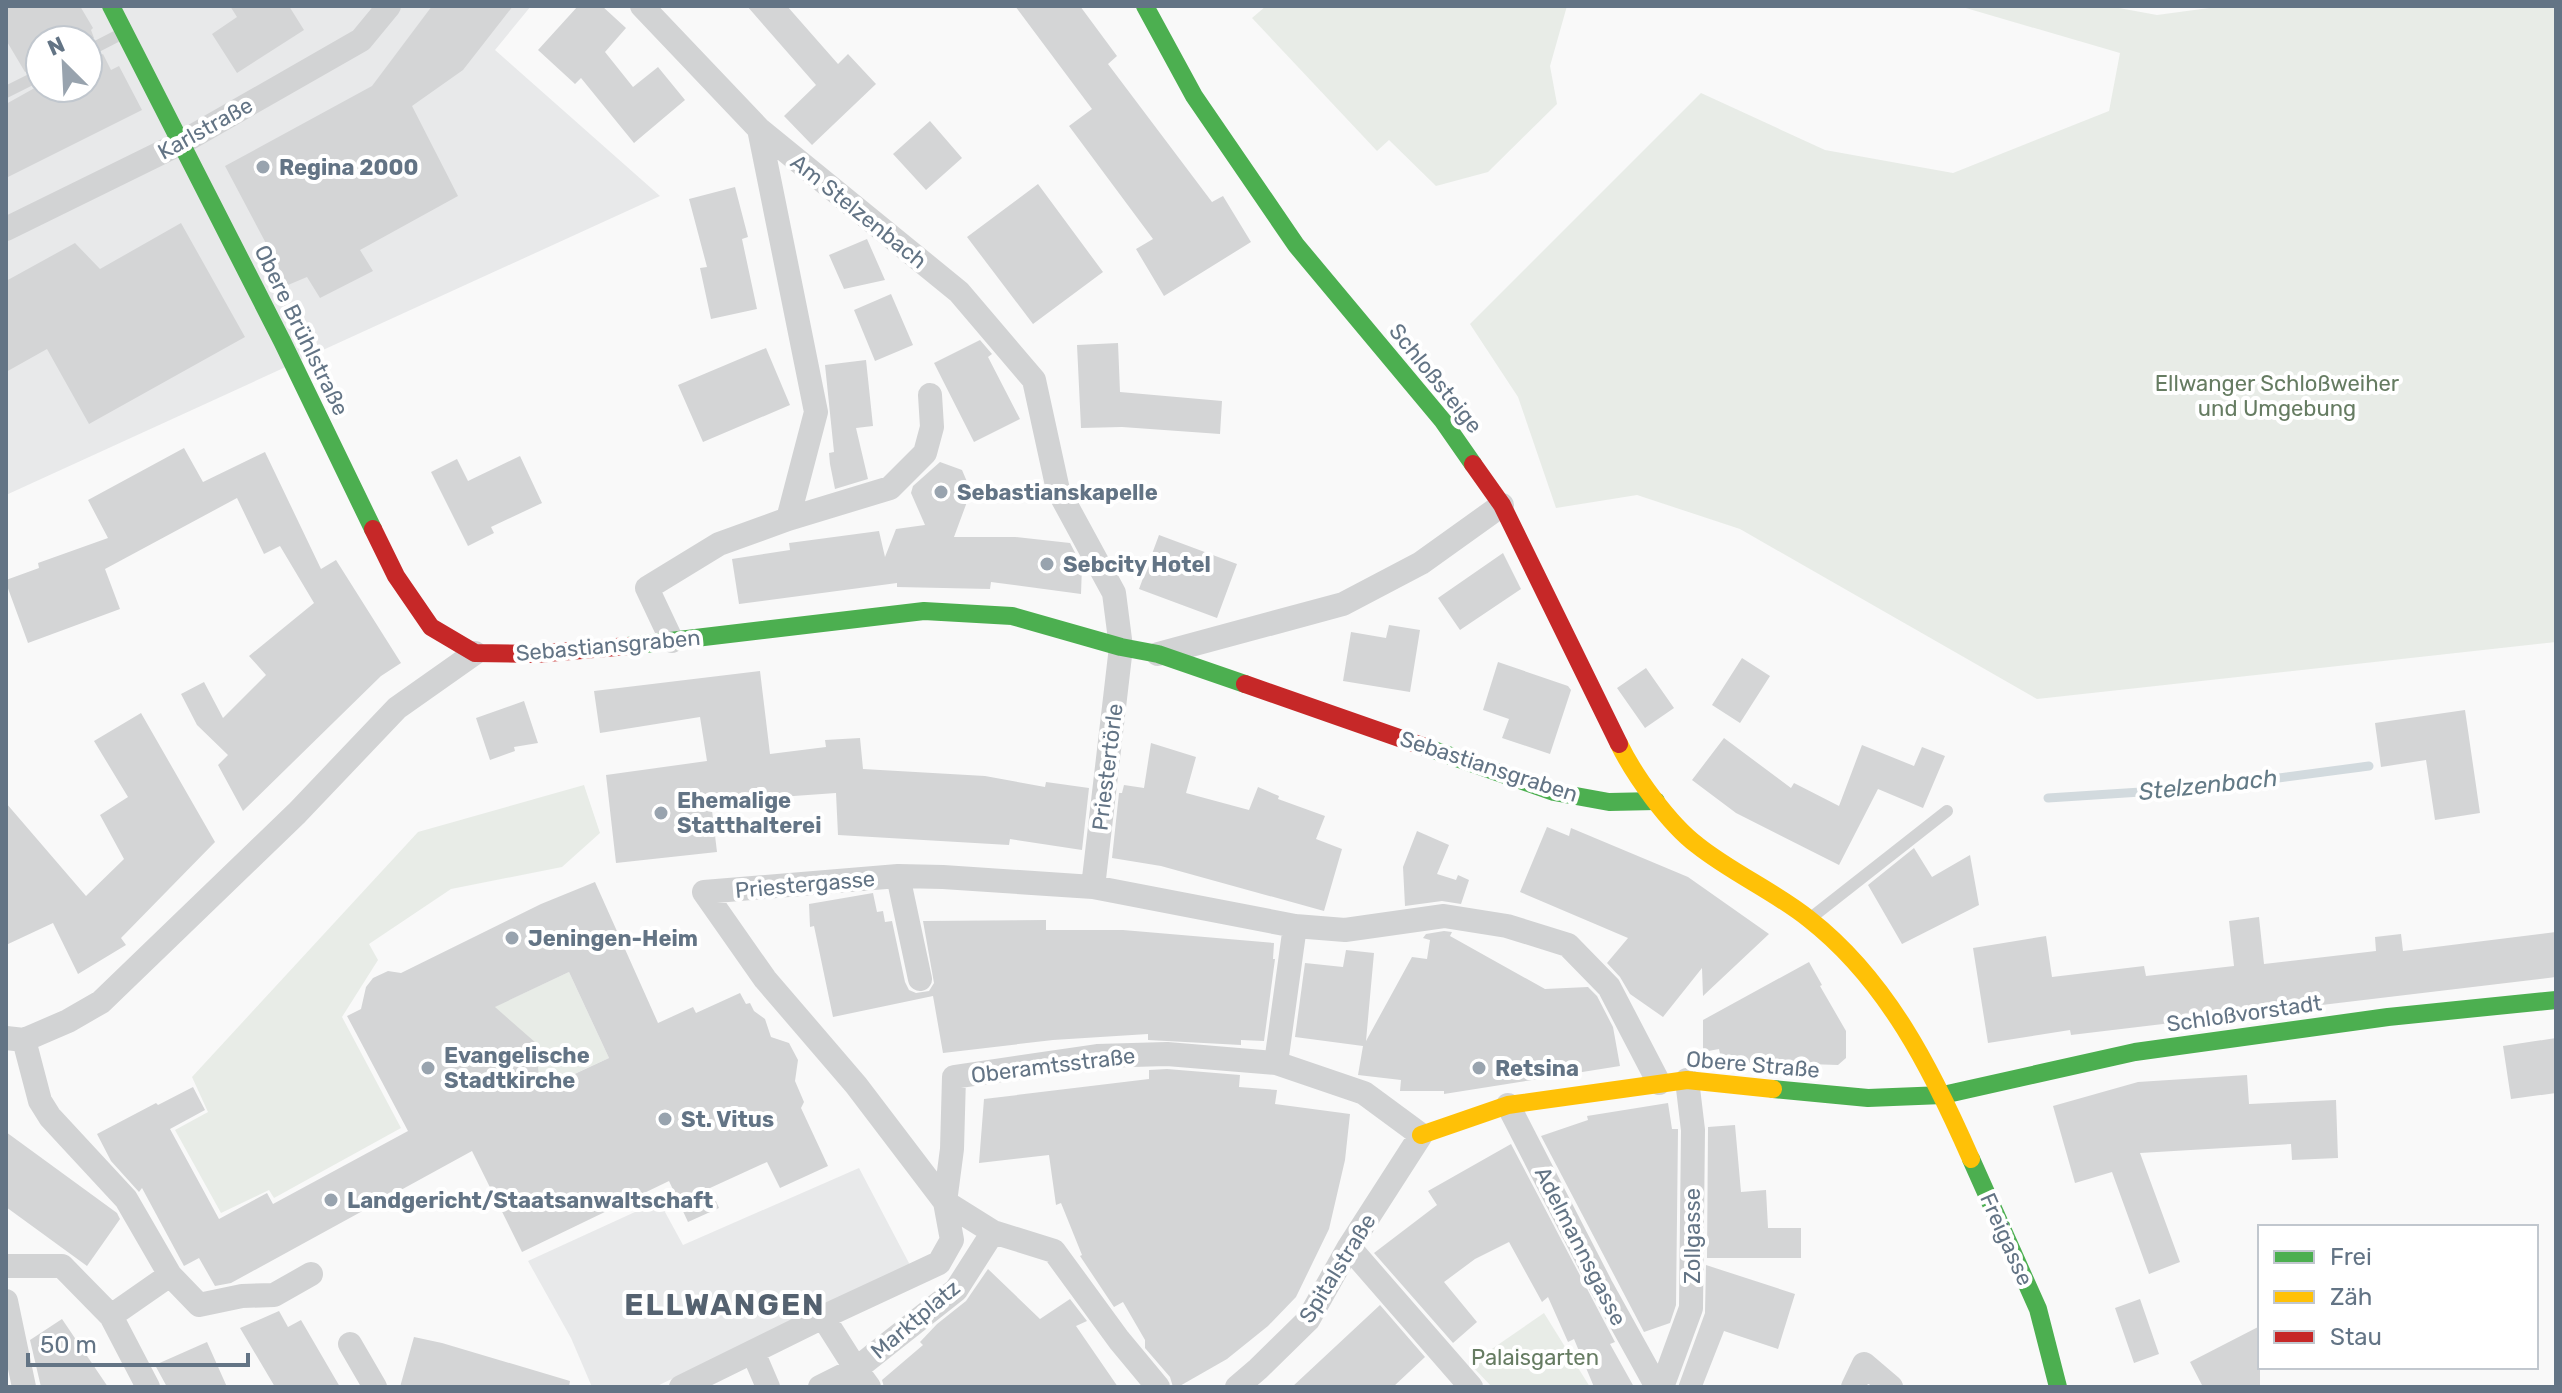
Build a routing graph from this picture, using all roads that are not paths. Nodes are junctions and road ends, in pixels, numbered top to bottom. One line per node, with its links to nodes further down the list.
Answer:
1 (111, 6): 5 (street, Obere Brühlstraße)
2 (389, 6): 10 (street, Karlstraße)
3 (642, 6): 9 (street)
4 (1145, 6): 13 (street, Schloßsteige)
5 (124, 32): 6 (lane); 10 (street, Obere Brühlstraße)
6 (104, 43)
7 (24, 83): 8 (lane)
8 (6, 92)
9 (759, 129): 14 (street, Am Stelzenbach); 16 (street, Am Stelzenbach)
10 (181, 143): 11 (street, Karlstraße); 17 (street, Obere Brühlstraße)
11 (6, 229)
12 (930, 395): 14 (street)
13 (1502, 505): 18 (street, Sebastiansgraben); 19 (street, Schloßsteige)
14 (788, 519): 15 (street)
15 (672, 641): 16 (street, Sebastiansgraben); 17 (street, Sebastiansgraben)
16 (1121, 647): 18 (street, Sebastiansgraben); 22 (street, Priestertörle)
17 (475, 653): 27 (street)
18 (1158, 654): 19 (street, Sebastiansgraben)
19 (1656, 801): 23 (street)
20 (1947, 811): 23 (lane)
21 (898, 876): 22 (street, Priestergasse); 25 (street); 35 (street, Priestergasse)
22 (1093, 887): 24 (street, Priestergasse)
23 (1809, 919): 32 (street)
24 (1295, 926): 28 (street); 31 (street, Priestergasse)
25 (920, 979)
26 (2556, 1000): 32 (street, Schloßvorstadt)
27 (15, 1039): 40 (street)
28 (1276, 1063): 29 (street, Oberamtsstraße); 34 (street, Oberamtsstraße)
29 (954, 1077): 35 (street, Marktplatz)
30 (1687, 1080): 31 (street, Obere Straße); 32 (street, Obere Straße); 57 (street, Zollgasse)
31 (1659, 1083): 33 (street, Obere Straße)
32 (1943, 1095): 60 (street, Freigasse)
33 (1508, 1105): 34 (street, Obere Straße); 57 (street, Adelmannsgasse)
34 (1421, 1135): 37 (street, Spitalstraße)
35 (945, 1202): 36 (street); 43 (street, Marktplatz)
36 (993, 1232): 46 (street, Marktplatz); 54 (street)
37 (1349, 1247): 47 (street, Spitalstraße); 56 (street)
38 (6, 1266): 42 (street)
39 (311, 1274): 40 (street)
40 (170, 1275): 42 (street)
41 (6, 1301): 48 (street)
42 (111, 1316): 49 (street)
43 (823, 1317): 45 (street, Marktplatz); 46 (street)
44 (350, 1344): 50 (street)
45 (753, 1352): 51 (street, Marktplatz); 52 (street)
46 (862, 1378): 53 (street, Marktplatz)
47 (1266, 1378): 55 (street, Spitalstraße)
48 (24, 1387)
49 (148, 1387)
50 (375, 1387)
51 (681, 1387)
52 (768, 1387)
53 (820, 1387)
54 (1158, 1387)
55 (1237, 1387)
56 (1471, 1387)
57 (1659, 1387)
58 (1853, 1387): 59 (street)
59 (1891, 1387)
60 (2058, 1387)

